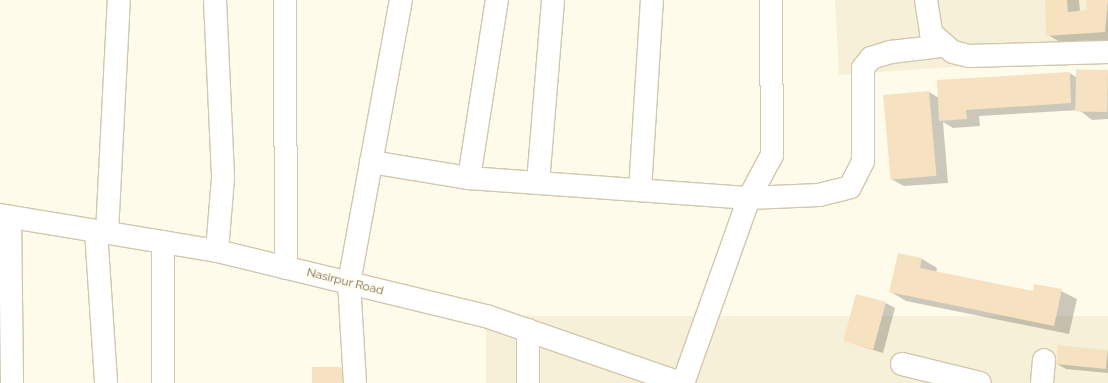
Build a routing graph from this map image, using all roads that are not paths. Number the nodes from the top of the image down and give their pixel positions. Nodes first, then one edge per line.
1 (119, 0) edge
2 (215, 0) edge
3 (285, 0) edge
4 (401, 0) edge
5 (497, 0) edge
6 (553, 0) edge
7 (652, 0) edge
8 (771, 0) edge
9 (926, 0) edge
10 (941, 46) junction
11 (1108, 52) edge
12 (371, 162) junction
13 (469, 178) junction
14 (538, 183) junction
15 (640, 190) junction
16 (749, 198) junction
17 (5, 216) edge
18 (101, 232) junction
19 (163, 242) junction
20 (217, 251) junction
21 (286, 268) junction
22 (349, 283) junction
23 (528, 330) junction
24 (1044, 360) dead end
25 (902, 364) dead end
26 (658, 378) edge
27 (969, 382) edge
28 (12, 383) edge
29 (106, 383) edge
30 (163, 383) edge
31 (355, 383) edge
32 (528, 383) edge
33 (682, 383) edge
34 (1042, 383) edge

1 - 18 street
2 - 20 street
3 - 21 street
4 - 12 street
5 - 13 street
6 - 14 street
7 - 15 street
8 - 16 street
9 - 10 street
10 - 11 street
10 - 16 street
12 - 13 street
12 - 22 street
13 - 14 street
14 - 15 street
15 - 16 street
16 - 33 street
17 - 18 street, Nasirpur Road
17 - 28 street
18 - 19 street, Nasirpur Road
18 - 29 street
19 - 20 street, Nasirpur Road
19 - 30 street
20 - 21 street, Nasirpur Road
21 - 22 street, Nasirpur Road
22 - 23 street, Nasirpur Road
22 - 31 street
23 - 26 street, Nasirpur Road
23 - 32 street
24 - 34 street
25 - 27 street
26 - 33 street, Nasirpur Road

